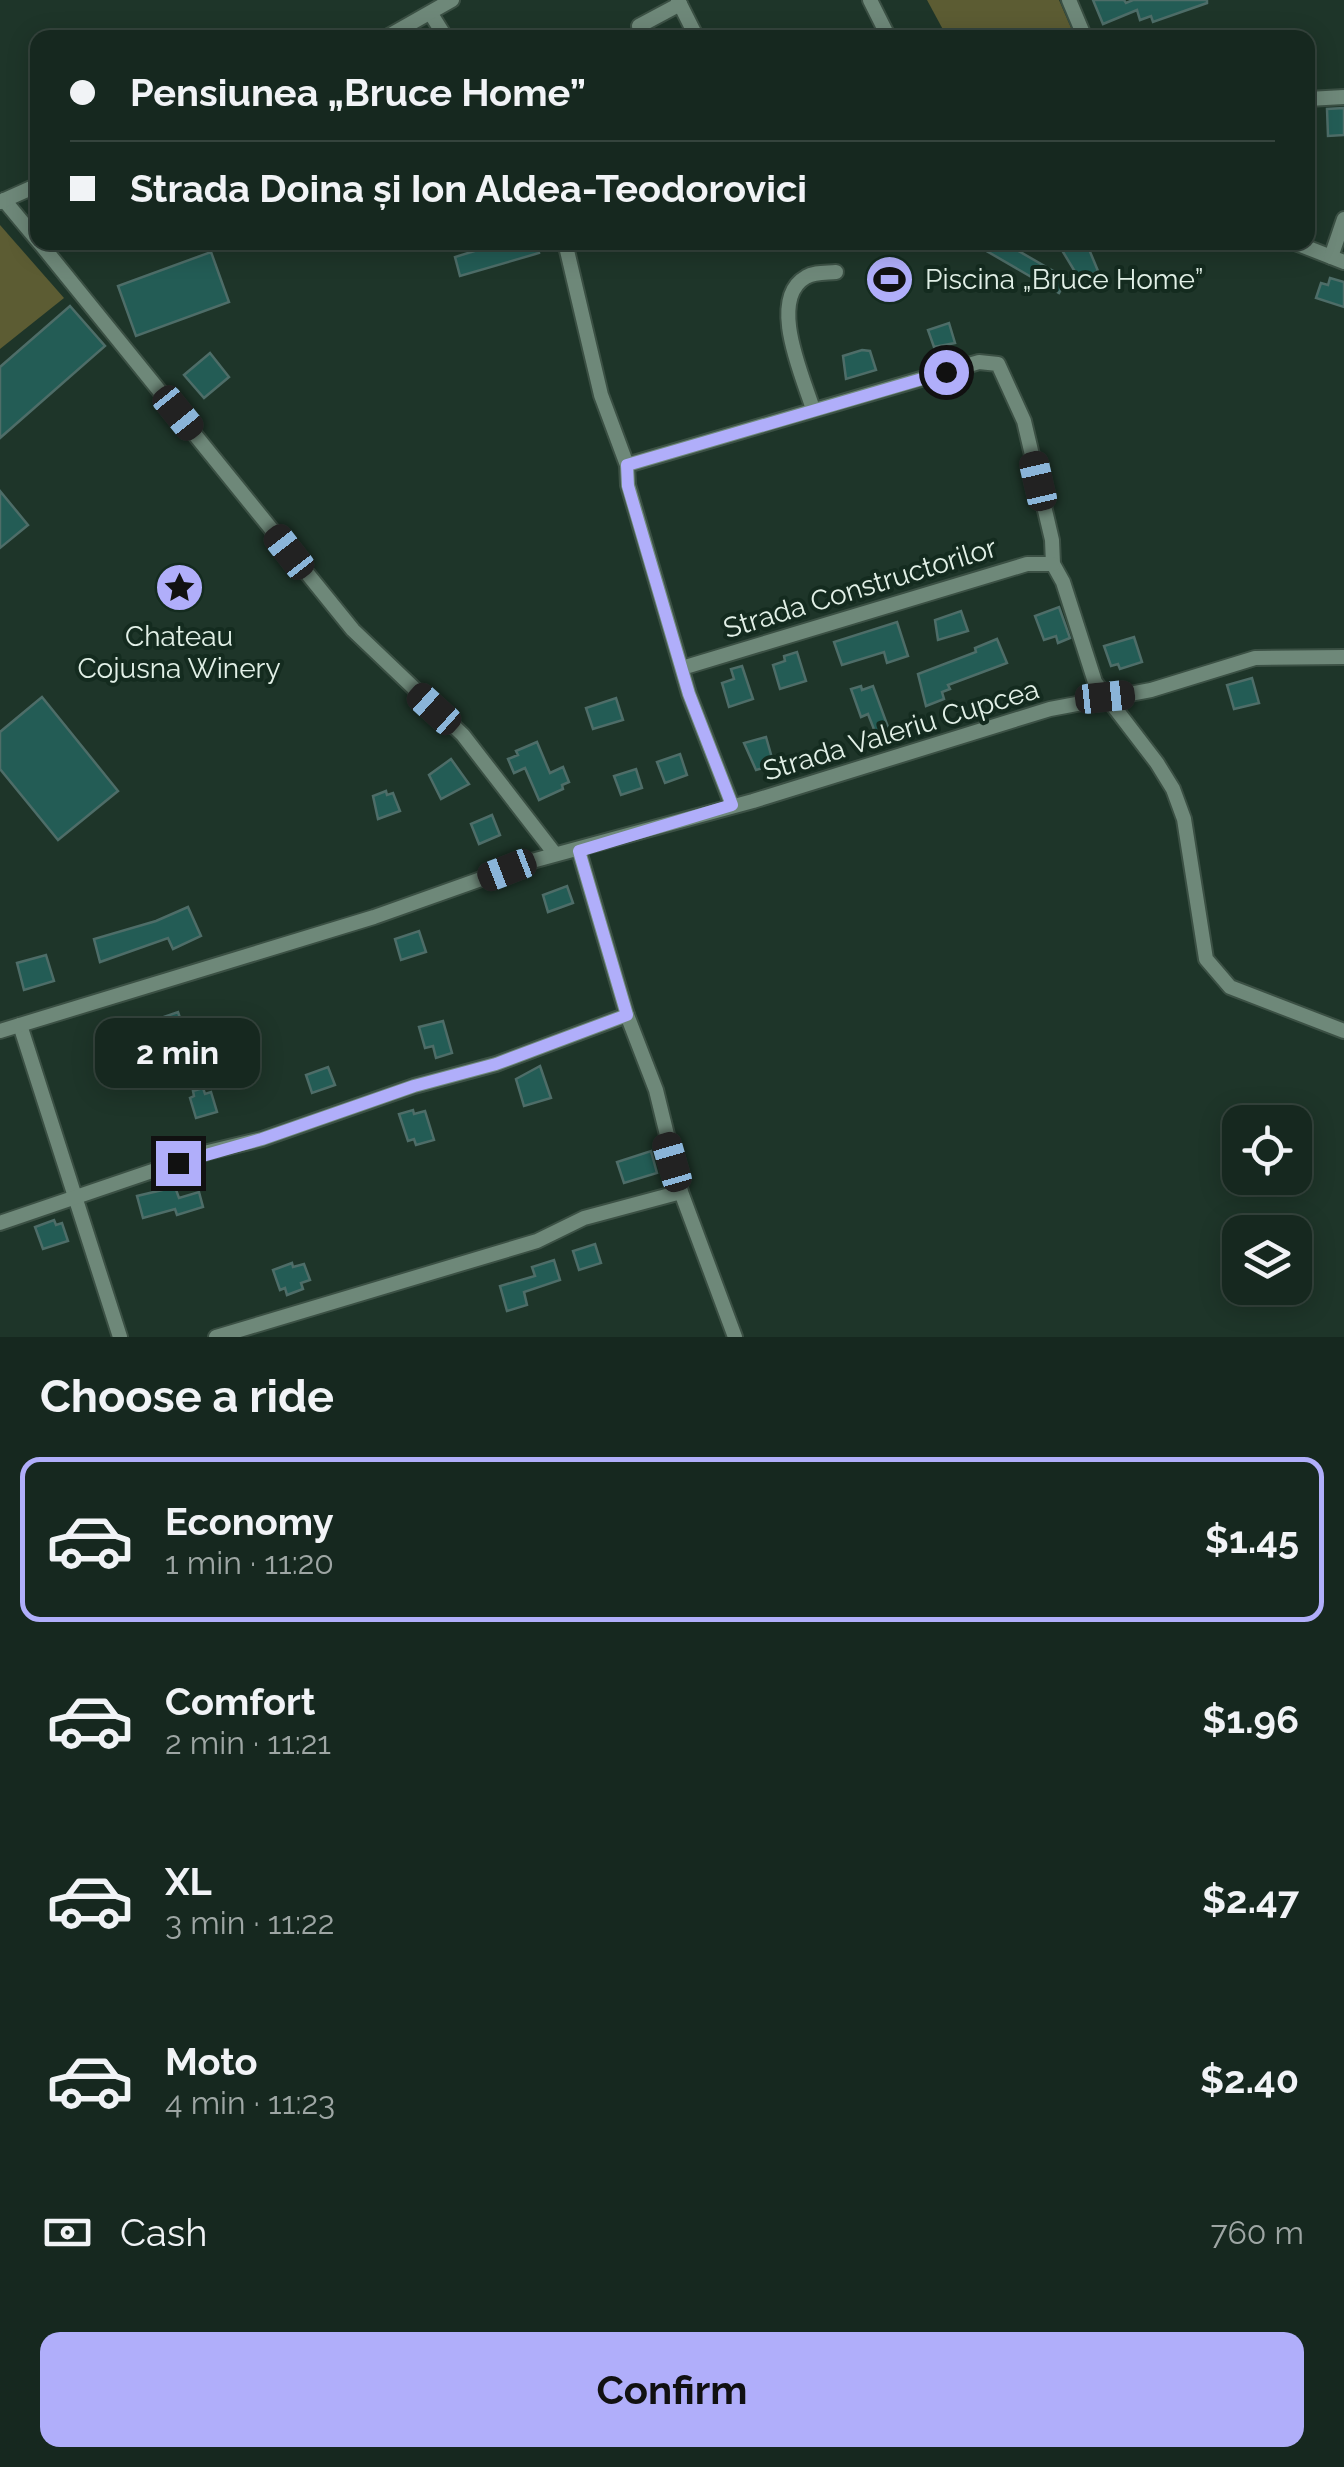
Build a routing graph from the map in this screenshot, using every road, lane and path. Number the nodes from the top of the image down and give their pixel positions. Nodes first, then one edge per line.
1 (452, 0) edge
2 (870, 0) edge
3 (1069, 0) edge
4 (679, 2) edge
5 (431, 14) junction
6 (639, 26) dead end
7 (400, 30) edge
8 (441, 30) edge
9 (693, 30) edge
10 (885, 30) edge
11 (1082, 30) edge
12 (1344, 97) edge
13 (1315, 99) edge
14 (30, 189) edge
15 (2, 201) edge
16 (1344, 219) edge
17 (30, 233) edge
18 (44, 250) edge
19 (567, 250) edge
20 (1313, 250) edge
21 (1338, 260) edge
22 (836, 272) dead end
23 (813, 410) junction
24 (627, 465) junction
25 (1052, 564) junction
26 (1344, 657) edge
27 (682, 668) junction
28 (1105, 697) junction
29 (732, 805) junction
30 (579, 851) junction
31 (555, 854) junction
32 (627, 1015) junction
33 (20, 1024) junction
34 (1344, 1031) edge
35 (0, 1032) edge
36 (680, 1192) junction
37 (74, 1198) junction
38 (0, 1223) edge
39 (120, 1337) edge
40 (216, 1337) edge
41 (734, 1337) edge

1 - 5 street
2 - 10 street
3 - 11 street
4 - 6 street
4 - 9 street
5 - 7 street
5 - 8 street
12 - 13 street
14 - 15 street
15 - 17 street
16 - 21 street
18 - 31 street
19 - 24 street
20 - 21 street
22 - 23 street
23 - 24 street
23 - 25 street
24 - 27 street
25 - 27 street, Strada Constructorilor
25 - 28 street
26 - 28 street, Strada Valeriu Cupcea
27 - 29 street
28 - 29 street, Strada Valeriu Cupcea
28 - 34 street
29 - 30 street, Strada Valeriu Cupcea
30 - 31 street, Strada Valeriu Cupcea
30 - 32 street
31 - 33 street, Strada Valeriu Cupcea
32 - 36 street
32 - 37 street
33 - 35 street, Strada Valeriu Cupcea
33 - 37 street
36 - 40 street
36 - 41 street
37 - 38 street
37 - 39 street

